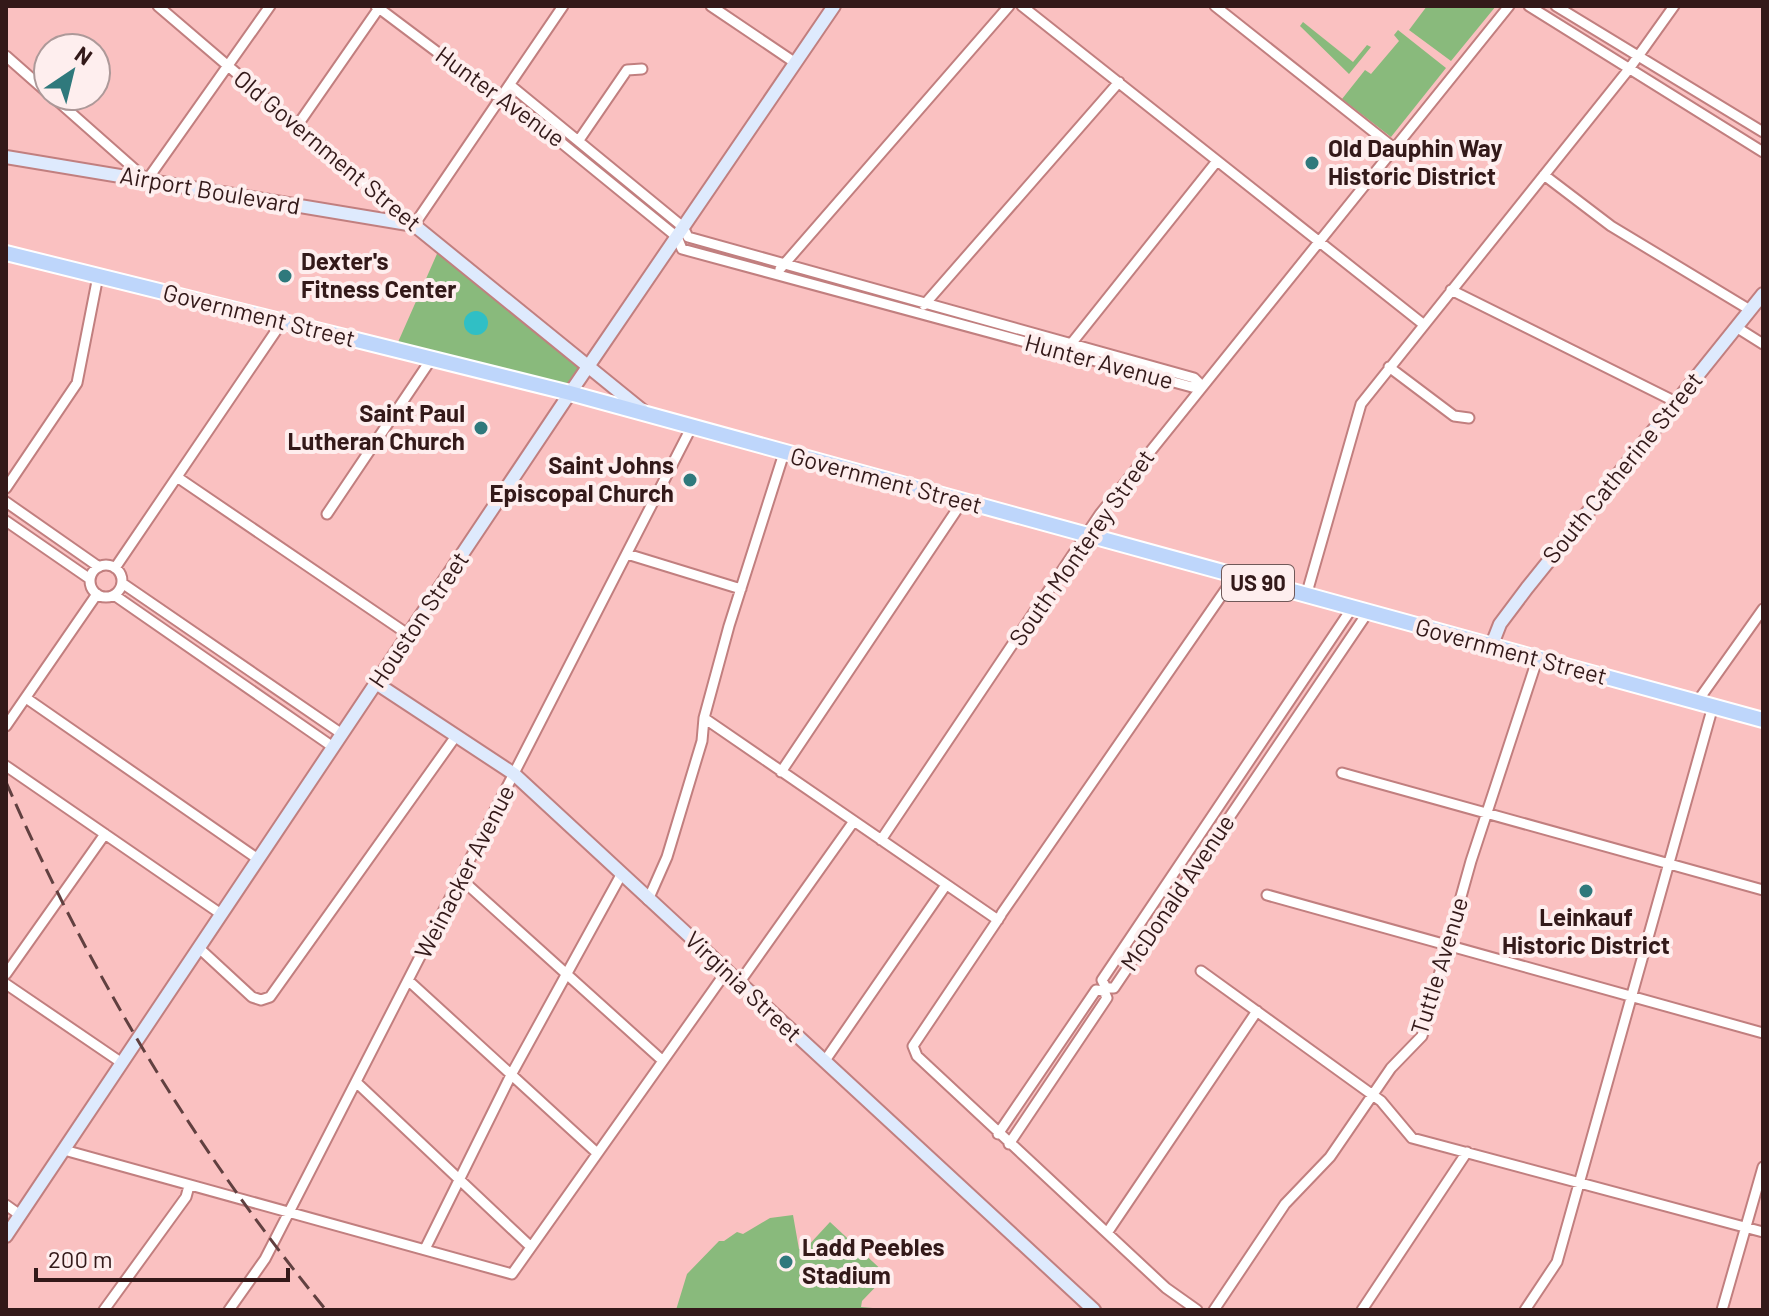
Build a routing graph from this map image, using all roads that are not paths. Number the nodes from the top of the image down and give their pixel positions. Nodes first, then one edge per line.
1 (158, 6) edge
2 (270, 6) edge
3 (563, 6) edge
4 (711, 6) edge
5 (834, 6) edge
6 (1009, 6) edge
7 (1022, 6) edge
8 (1215, 6) edge
9 (1509, 6) edge
10 (1529, 6) edge
11 (1556, 6) edge
12 (1674, 6) edge
13 (377, 7) edge
14 (6, 56) edge
15 (1639, 56) junction
16 (794, 62) junction
17 (227, 66) junction
18 (642, 69) dead end
19 (1629, 69) junction
20 (32, 78) edge
21 (1119, 82) junction
22 (510, 85) junction
23 (501, 97) junction
24 (70, 112) edge
25 (297, 126) junction
26 (1763, 132) edge
27 (579, 140) junction
28 (1394, 148) junction
29 (1763, 152) edge
30 (6, 157) edge
31 (1217, 161) junction
32 (1544, 175) junction
33 (147, 180) junction
34 (414, 225) junction
35 (680, 232) junction
36 (1319, 241) junction
37 (6, 253) edge
38 (782, 265) junction
39 (777, 275) junction
40 (98, 276) junction
41 (1451, 290) junction
42 (1763, 294) edge
43 (922, 309) junction
44 (1750, 310) junction
45 (282, 322) junction
46 (1423, 324) junction
47 (1736, 327) junction
48 (1069, 343) junction
49 (1763, 344) edge
50 (1065, 354) junction
51 (432, 358) junction
52 (588, 367) junction
53 (1389, 367) junction
54 (1200, 385) junction
55 (570, 393) junction
56 (1676, 402) junction
57 (646, 414) junction
58 (1469, 418) dead end
59 (691, 428) junction
60 (784, 453) junction
61 (177, 477) junction
62 (6, 488) edge
63 (6, 502) edge
64 (962, 502) junction
65 (327, 514) dead end
66 (6, 521) edge
67 (1087, 536) junction
68 (627, 554) junction
69 (99, 567) junction
70 (115, 568) junction
71 (1235, 576) junction
72 (90, 579) junction
73 (122, 583) junction
74 (741, 589) junction
75 (97, 594) junction
76 (114, 595) junction
77 (1306, 596) junction
78 (1352, 608) junction
79 (1763, 609) edge
80 (1368, 612) junction
81 (409, 635) junction
82 (1491, 647) junction
83 (220, 650) junction
84 (1537, 660) junction
85 (211, 663) junction
86 (376, 683) junction
87 (26, 698) junction
88 (1697, 702) junction
89 (1713, 706) junction
90 (704, 718) junction
91 (1763, 720) edge
92 (6, 726) edge
93 (342, 734) junction
94 (456, 736) junction
95 (333, 747) junction
96 (6, 766) edge
97 (781, 772) junction
98 (1342, 773) dead end
99 (514, 774) junction
100 (1486, 814) junction
101 (854, 821) junction
102 (105, 834) junction
103 (881, 840) junction
104 (258, 859) junction
105 (1668, 864) junction
106 (621, 875) junction
107 (460, 878) junction
108 (946, 885) junction
109 (1763, 890) edge
110 (1267, 895) dead end
111 (648, 900) junction
112 (221, 914) junction
113 (1000, 916) junction
114 (1447, 945) junction
115 (199, 948) junction
116 (1201, 971) dead end
117 (566, 972) junction
118 (726, 972) junction
119 (6, 974) edge
120 (410, 982) junction
121 (739, 983) junction
122 (6, 984) edge
123 (1631, 996) junction
124 (1257, 1011) junction
125 (1763, 1033) edge
126 (663, 1061) junction
127 (824, 1062) junction
128 (122, 1063) junction
129 (511, 1075) junction
130 (356, 1082) junction
131 (1372, 1095) junction
132 (998, 1134) junction
133 (1009, 1144) junction
134 (64, 1150) junction
135 (1467, 1152) junction
136 (597, 1153) junction
137 (1763, 1167) edge
138 (460, 1178) junction
139 (1579, 1183) junction
140 (189, 1186) junction
141 (6, 1205) edge
142 (289, 1213) junction
143 (20, 1215) junction
144 (1746, 1228) junction
145 (1763, 1232) edge
146 (1107, 1233) junction
147 (6, 1236) edge
148 (531, 1247) junction
149 (425, 1249) junction
150 (104, 1310) edge
151 (229, 1310) edge
152 (1094, 1310) edge
153 (1197, 1310) edge
154 (1214, 1310) edge
155 (1362, 1310) edge
156 (1525, 1310) edge
157 (1722, 1310) edge

1 - 17 street, Old Government Street
2 - 17 street
3 - 22 street
4 - 16 street
5 - 16 street, Houston Street
6 - 38 street
7 - 21 street
8 - 28 street
9 - 28 street, South Monterey Street
10 - 19 street
11 - 15 street
12 - 15 street
13 - 23 street, Hunter Avenue
13 - 25 street
14 - 20 street
15 - 19 street
15 - 26 street
16 - 35 street, Houston Street
17 - 25 street, Old Government Street
17 - 33 street
18 - 27 street
19 - 29 street
19 - 32 street
21 - 31 street
21 - 43 street
22 - 23 street
22 - 27 street, Hunter Avenue
23 - 34 street
23 - 35 street, Hunter Avenue
24 - 33 street
25 - 34 street, Old Government Street
27 - 35 street, Hunter Avenue
28 - 36 street, South Monterey Street
30 - 33 street, Airport Boulevard
31 - 36 street
31 - 48 street
32 - 41 street
32 - 44 street
33 - 34 street, Airport Boulevard
34 - 52 street, Old Government Street
35 - 38 street, Hunter Avenue
35 - 39 street, Hunter Avenue
35 - 52 street, Houston Street
36 - 46 street
36 - 54 street, South Monterey Street
37 - 40 main road, Government Street / US 90
38 - 39 street
38 - 43 street, Hunter Avenue
39 - 43 street, Hunter Avenue
40 - 45 main road, Government Street / US 90
40 - 62 street
41 - 46 street
41 - 56 street
42 - 44 street, South Catherine Street
43 - 48 street, Hunter Avenue
43 - 50 street, Hunter Avenue
44 - 47 street, South Catherine Street
45 - 51 main road, Government Street / US 90
45 - 61 street
46 - 53 street
47 - 49 street
47 - 56 street, South Catherine Street
48 - 50 street
48 - 54 street, Hunter Avenue
50 - 54 street, Hunter Avenue
51 - 55 main road, Government Street / US 90
51 - 65 street
52 - 55 street, Houston Street
52 - 57 street, Old Government Street
53 - 58 street
53 - 77 street
54 - 67 street, South Monterey Street
55 - 57 main road, Government Street / US 90
55 - 81 street, Houston Street
56 - 82 street, South Catherine Street
57 - 59 main road, Government Street / US 90
59 - 60 main road, Government Street / US 90
59 - 68 street, Weinacker Avenue
60 - 64 main road, Government Street / US 90
60 - 74 street
61 - 70 street
61 - 81 street
63 - 69 street
64 - 67 main road, Government Street / US 90
64 - 97 street
66 - 72 street
67 - 71 main road, Government Street / US 90
67 - 103 street, South Monterey Street
68 - 74 street
68 - 99 street, Weinacker Avenue
69 - 70 street
69 - 72 street
70 - 73 street
71 - 77 main road, Government Street / US 90
71 - 113 street
72 - 75 street
73 - 76 street
73 - 83 street
74 - 90 street
75 - 76 street
75 - 87 street
76 - 85 street
77 - 78 main road, Government Street / US 90
78 - 80 main road, Government Street / US 90
78 - 80 street, McDonald Avenue
79 - 88 street
80 - 82 main road, Government Street / US 90
81 - 86 street, Houston Street
82 - 84 main road, Government Street / US 90
83 - 85 street
83 - 93 street
84 - 88 main road, Government Street / US 90
84 - 100 street, Tuttle Avenue
85 - 95 street
86 - 93 street, Houston Street
86 - 94 street, Virginia Street
87 - 92 street
87 - 104 street
88 - 89 main road, Government Street / US 90
89 - 91 main road, Government Street / US 90
89 - 105 street
90 - 97 street
90 - 111 street
93 - 95 street, Houston Street
94 - 99 street, Virginia Street
94 - 115 street
95 - 104 street, Houston Street
96 - 102 street
97 - 101 street
98 - 100 street
99 - 106 street, Virginia Street
99 - 107 street, Weinacker Avenue
100 - 105 street
100 - 114 street, Tuttle Avenue
101 - 103 street
101 - 121 street
102 - 112 street
102 - 119 street
103 - 108 street
104 - 112 street, Houston Street
105 - 109 street
105 - 123 street
106 - 111 street, Virginia Street
106 - 117 street
107 - 117 street
107 - 120 street, Weinacker Avenue
108 - 113 street
108 - 127 street
110 - 114 street
111 - 118 street, Virginia Street
112 - 115 street, Houston Street
113 - 132 street
114 - 123 street
114 - 131 street, Tuttle Avenue
115 - 128 street, Houston Street
116 - 124 street
117 - 126 street
117 - 129 street
118 - 121 street, Virginia Street
118 - 126 street
120 - 129 street
120 - 130 street, Weinacker Avenue
121 - 127 street, Virginia Street
122 - 128 street
123 - 125 street
123 - 139 street
124 - 131 street
124 - 146 street
126 - 136 street
127 - 152 street, Virginia Street
128 - 134 street, Houston Street
129 - 136 street
129 - 138 street
130 - 138 street
130 - 142 street, Weinacker Avenue
131 - 135 street
131 - 154 street, Tuttle Avenue
132 - 133 street
132 - 133 street, McDonald Avenue
133 - 146 street
134 - 140 street
134 - 143 street, Houston Street
135 - 139 street
135 - 155 street
136 - 148 street
137 - 144 street
138 - 148 street
138 - 149 street
139 - 144 street
139 - 156 street
140 - 142 street
140 - 150 street
141 - 143 street
142 - 149 street
142 - 151 street, Weinacker Avenue
143 - 147 street, Houston Street
144 - 145 street
144 - 157 street
146 - 153 street
148 - 149 street

